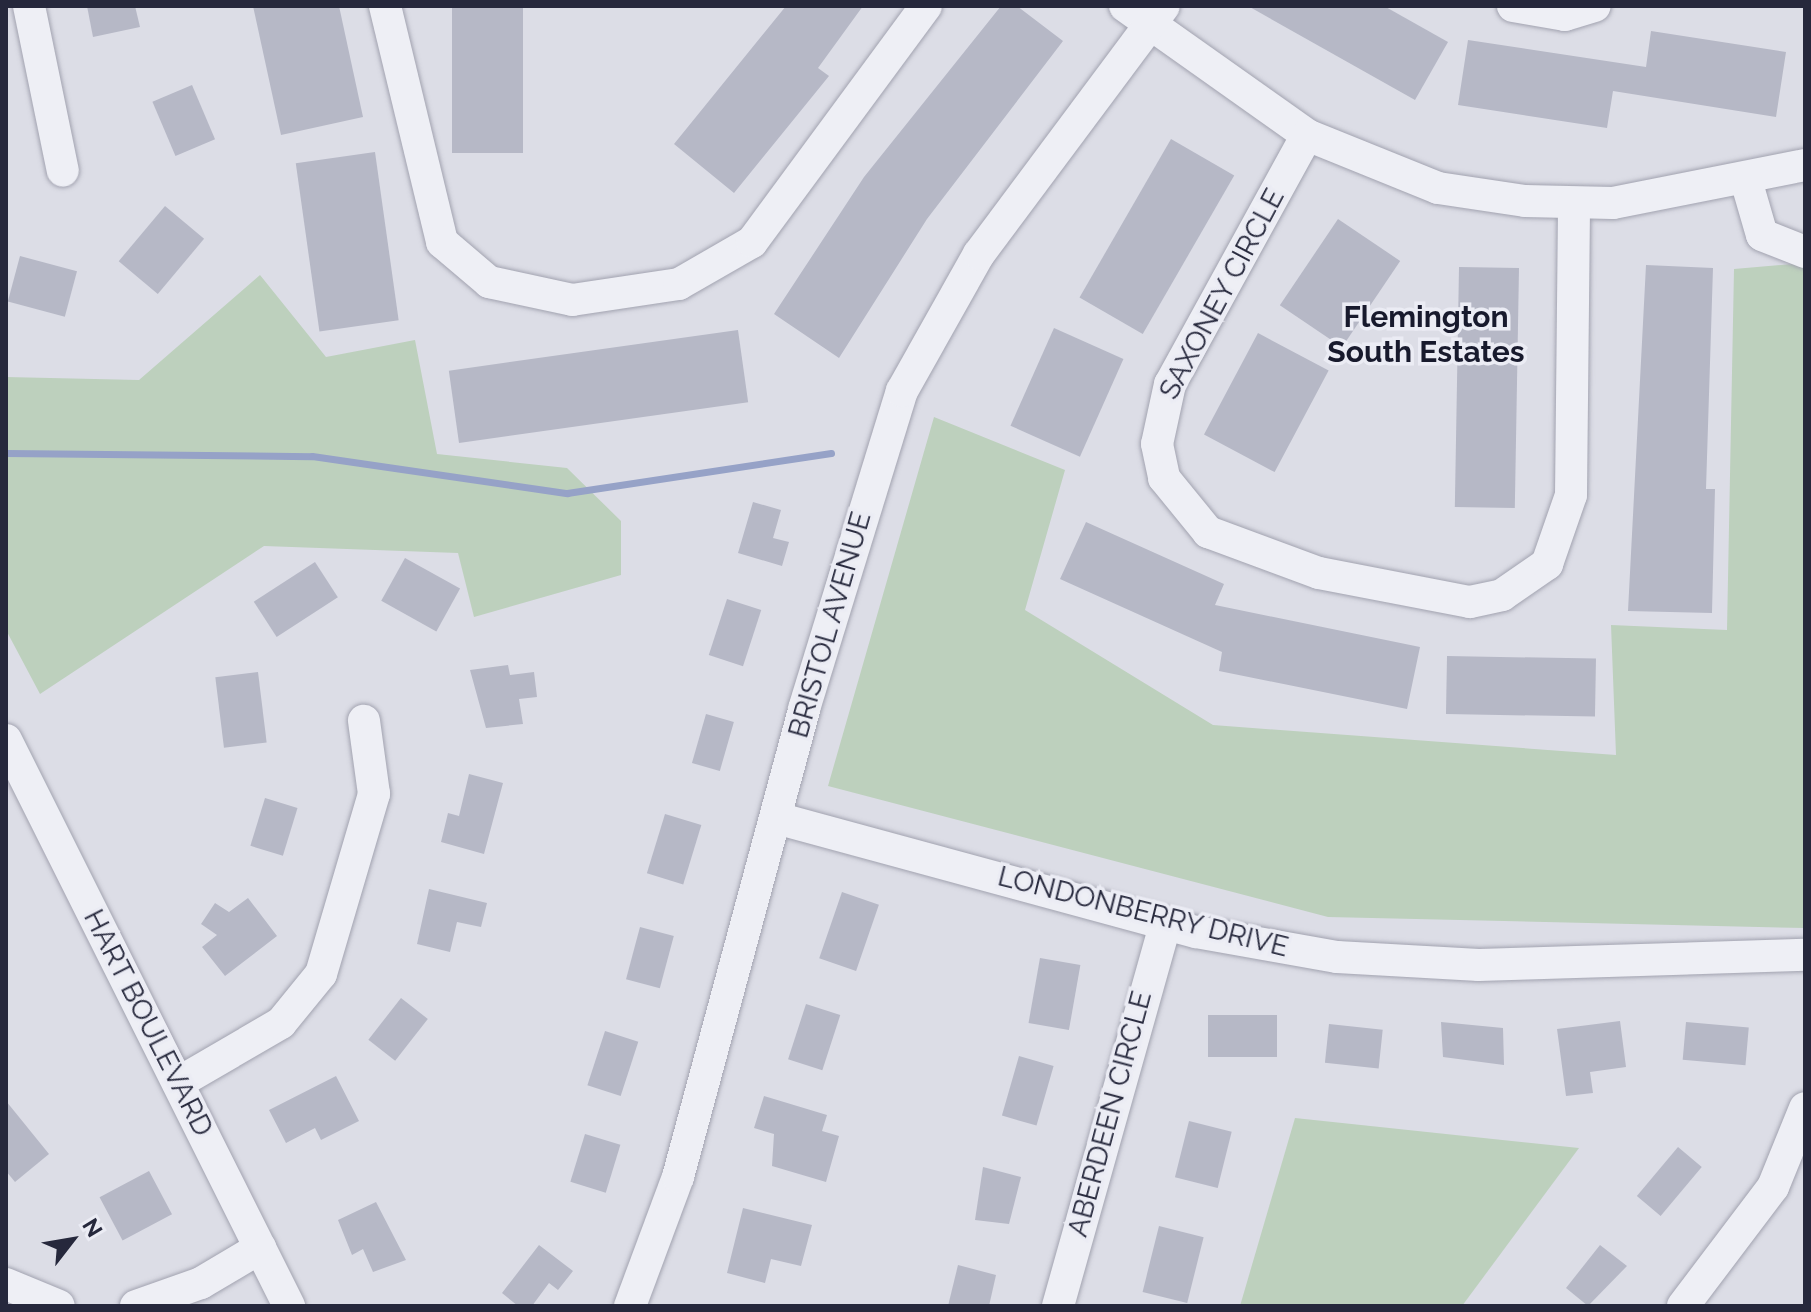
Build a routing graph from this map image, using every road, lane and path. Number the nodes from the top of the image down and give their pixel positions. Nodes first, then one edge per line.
1 (29, 6) edge
2 (385, 6) edge
3 (926, 6) edge
4 (1513, 6) edge
5 (1595, 6) edge
6 (1146, 12) edge
7 (1307, 135) junction
8 (1805, 165) edge
9 (63, 171) dead end
10 (1746, 180) junction
11 (1574, 204) junction
12 (1805, 252) edge
13 (364, 721) dead end
14 (6, 740) edge
15 (776, 818) junction
16 (1166, 923) junction
17 (1805, 955) edge
18 (178, 1083) junction
19 (1805, 1108) edge
20 (260, 1248) junction
21 (6, 1284) edge
22 (59, 1306) edge
23 (136, 1306) edge
24 (289, 1306) edge
25 (630, 1306) edge
26 (1058, 1306) edge
27 (1683, 1306) edge

1 - 9 street
2 - 3 street
4 - 5 street
6 - 7 street
6 - 15 street, BRISTOL AVENUE
7 - 11 street
7 - 11 street, SAXONEY CIRCLE
8 - 10 street
10 - 11 street
10 - 12 street
13 - 18 street
14 - 18 street, HART BOULEVARD
15 - 16 street, LONDONBERRY DRIVE
15 - 25 street, BRISTOL AVENUE
16 - 17 street, LONDONBERRY DRIVE
16 - 26 street, ABERDEEN CIRCLE
18 - 20 street, HART BOULEVARD
19 - 27 street
20 - 23 street
20 - 24 street, HART BOULEVARD
21 - 22 street

